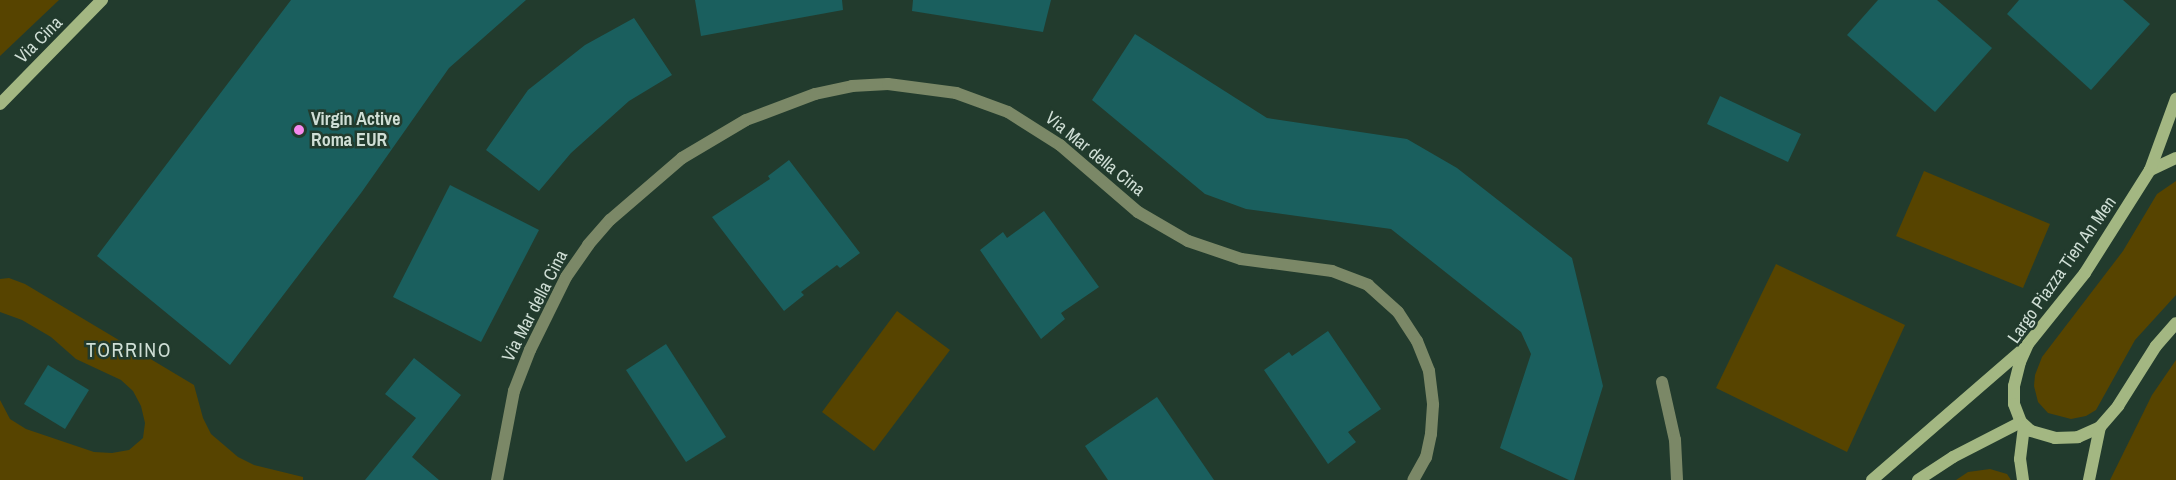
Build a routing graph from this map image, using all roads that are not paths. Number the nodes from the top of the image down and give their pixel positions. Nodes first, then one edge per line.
1 (102, 0) edge
2 (2176, 99) edge
3 (0, 104) edge
4 (2176, 158) edge
5 (2150, 170) junction
6 (2176, 323) edge
7 (2028, 344) junction
8 (1662, 382) dead end
9 (2023, 424) junction
10 (2100, 427) junction
11 (497, 480) edge
12 (1413, 480) edge
13 (1677, 480) edge
14 (1872, 480) edge
15 (1918, 480) edge
16 (2023, 480) edge
17 (2089, 480) edge

1 - 3 street, Via Cina
2 - 5 street, Largo Piazza Tien An Men
4 - 5 street
5 - 7 street, Largo Piazza Tien An Men
6 - 10 street
7 - 9 street, Largo Piazza Tien An Men
7 - 14 street
8 - 13 street
9 - 10 street
9 - 15 street
9 - 16 street
10 - 17 street
11 - 12 street, Via Mar della Cina

